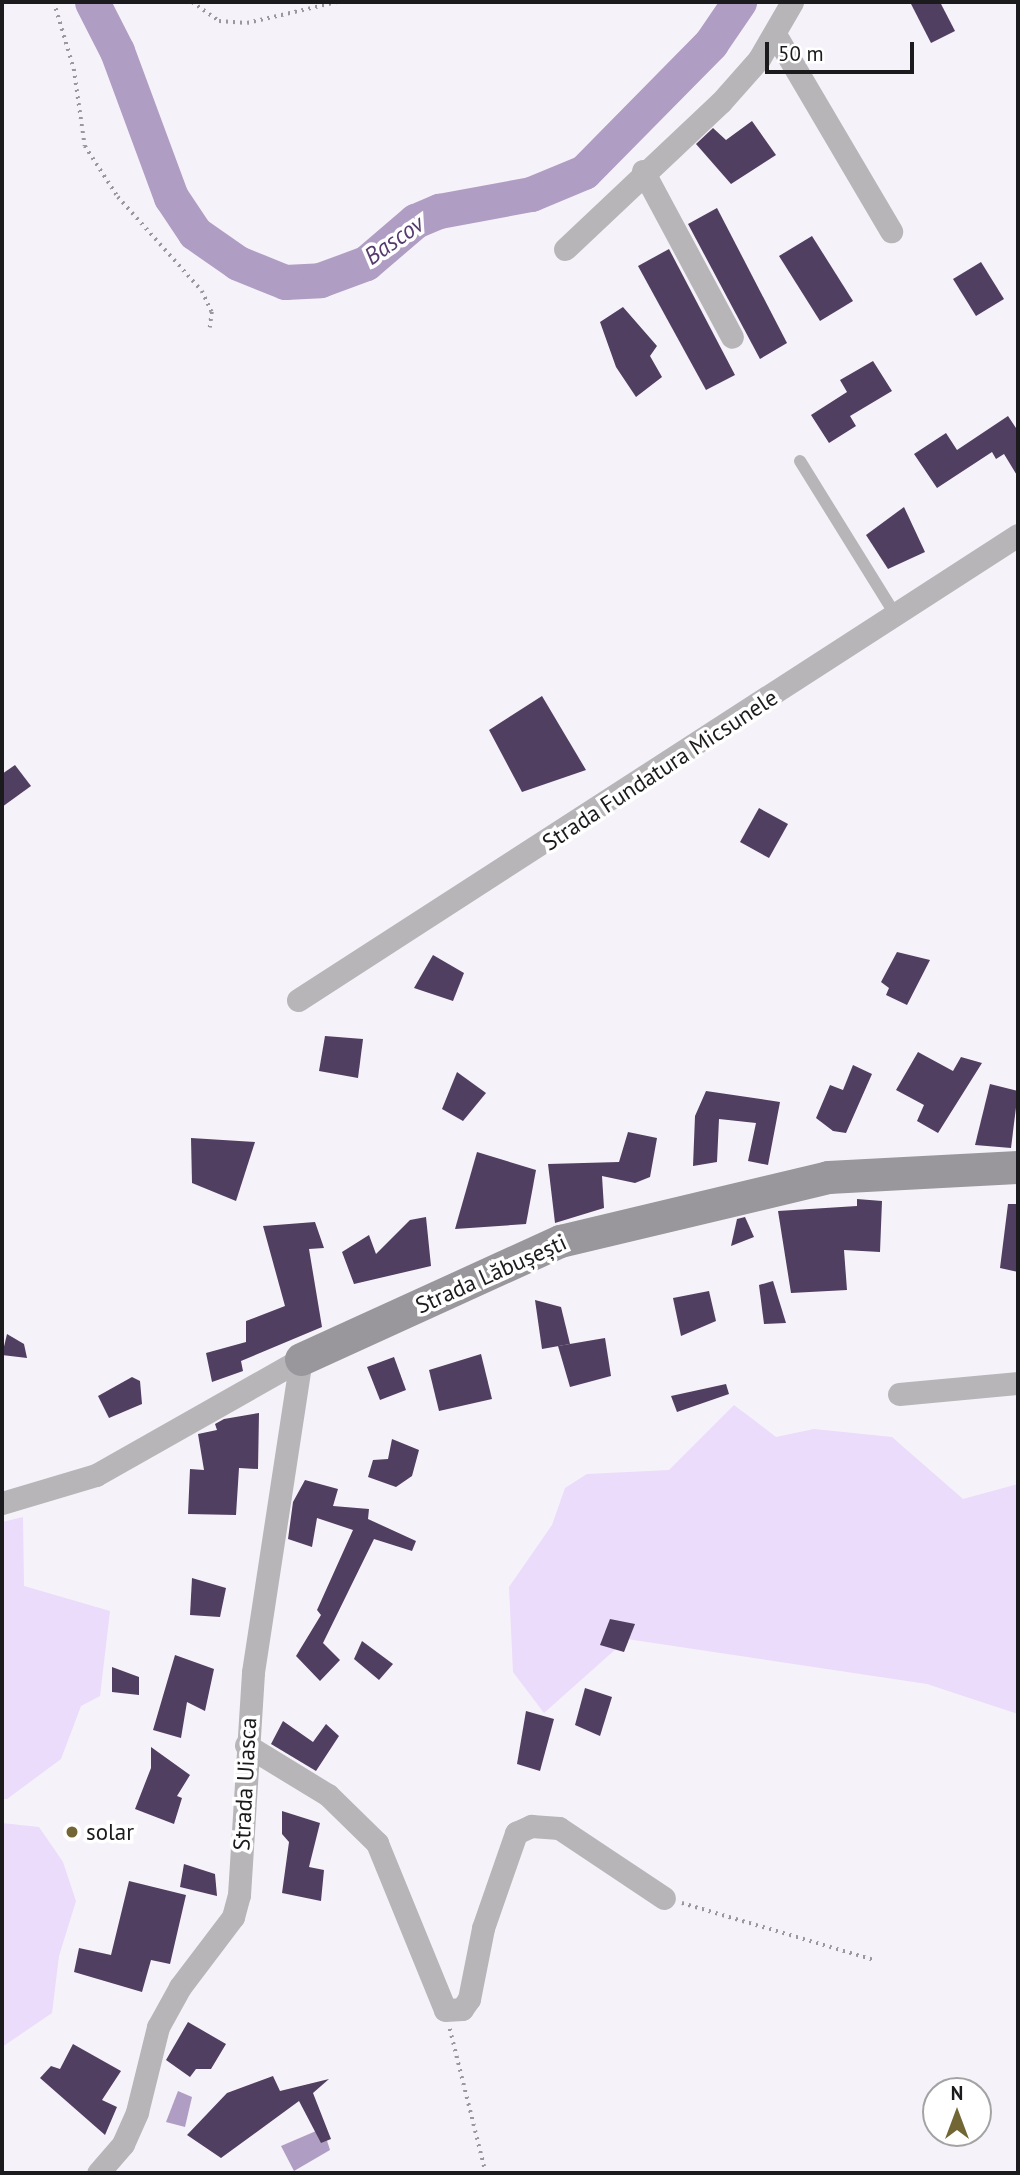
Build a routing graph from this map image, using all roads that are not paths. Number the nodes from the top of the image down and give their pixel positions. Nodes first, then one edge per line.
1 (792, 2) edge
2 (775, 34) junction
3 (643, 171) junction
4 (891, 231) dead end
5 (565, 249) dead end
6 (733, 337) dead end
7 (800, 461) dead end
8 (1018, 535) edge
9 (896, 615) junction
10 (298, 1000) dead end
11 (1018, 1167) edge
12 (301, 1359) junction
13 (1018, 1383) edge
14 (899, 1394) dead end
15 (2, 1503) edge
16 (246, 1745) junction
17 (664, 1898) road end
18 (98, 2173) edge

1 - 2 street
2 - 3 street
2 - 4 street
3 - 5 street
3 - 6 street
7 - 9 lane
8 - 9 street, Strada Fundatura Micsunele
9 - 10 street, Strada Fundatura Micsunele
11 - 12 street, Strada Lăbușești
12 - 15 street, Strada Lăbușești
12 - 16 street, Strada Uiasca
13 - 14 street
16 - 17 street
16 - 18 street, Strada Uiasca

